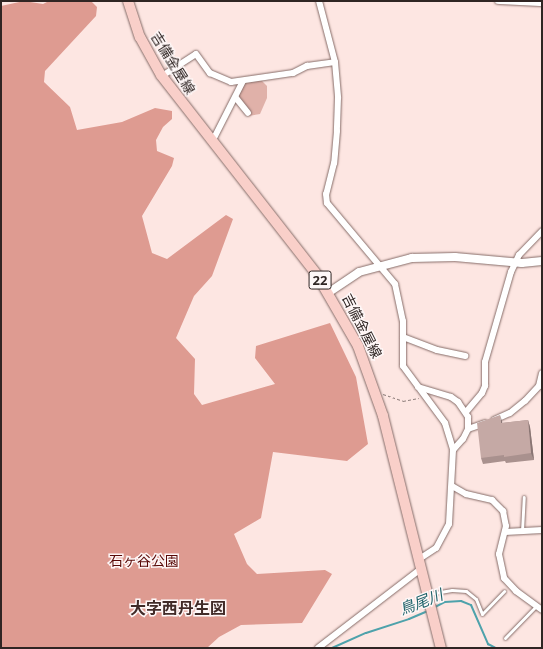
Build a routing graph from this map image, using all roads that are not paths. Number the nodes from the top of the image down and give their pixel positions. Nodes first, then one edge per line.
1 (128, 1) edge
2 (320, 1) edge
3 (498, 1) edge
4 (542, 2) edge
5 (334, 62) junction
6 (162, 76) junction
7 (243, 81) junction
8 (236, 98) junction
9 (248, 113) dead end
10 (212, 142) junction
11 (542, 231) edge
12 (542, 260) edge
13 (515, 263) junction
14 (380, 265) junction
15 (328, 293) junction
16 (403, 337) junction
17 (465, 356) dead end
18 (542, 373) edge
19 (541, 386) edge
20 (418, 387) junction
21 (466, 412) junction
22 (468, 429) junction
23 (453, 450) junction
24 (452, 486) junction
25 (524, 497) dead end
26 (542, 530) edge
27 (522, 531) junction
28 (506, 532) junction
29 (421, 563) junction
30 (504, 591) dead end
31 (430, 598) junction
32 (537, 605) junction
33 (542, 610) edge
34 (505, 638) dead end
35 (318, 648) edge
36 (441, 648) edge

1 - 6 main road, 吉備金屋線 / 22
2 - 5 street
3 - 4 street
5 - 7 street
5 - 14 street
6 - 7 street
6 - 10 main road, 吉備金屋線 / 22
7 - 8 street
8 - 9 street
8 - 10 street
10 - 15 main road, 吉備金屋線 / 22
11 - 13 street
12 - 13 street
13 - 14 street
13 - 21 street
14 - 15 street
14 - 16 street
15 - 29 main road, 吉備金屋線 / 22
16 - 17 street
16 - 20 street
18 - 19 street
19 - 22 street
20 - 21 street
20 - 23 street
21 - 22 street
22 - 23 street
23 - 24 street
24 - 28 street
24 - 29 street
25 - 27 lane
26 - 27 street
27 - 28 street
28 - 32 street
29 - 31 main road, 吉備金屋線 / 22
29 - 35 street
30 - 31 lane
31 - 36 main road, 吉備金屋線 / 22
32 - 33 street
32 - 34 lane

